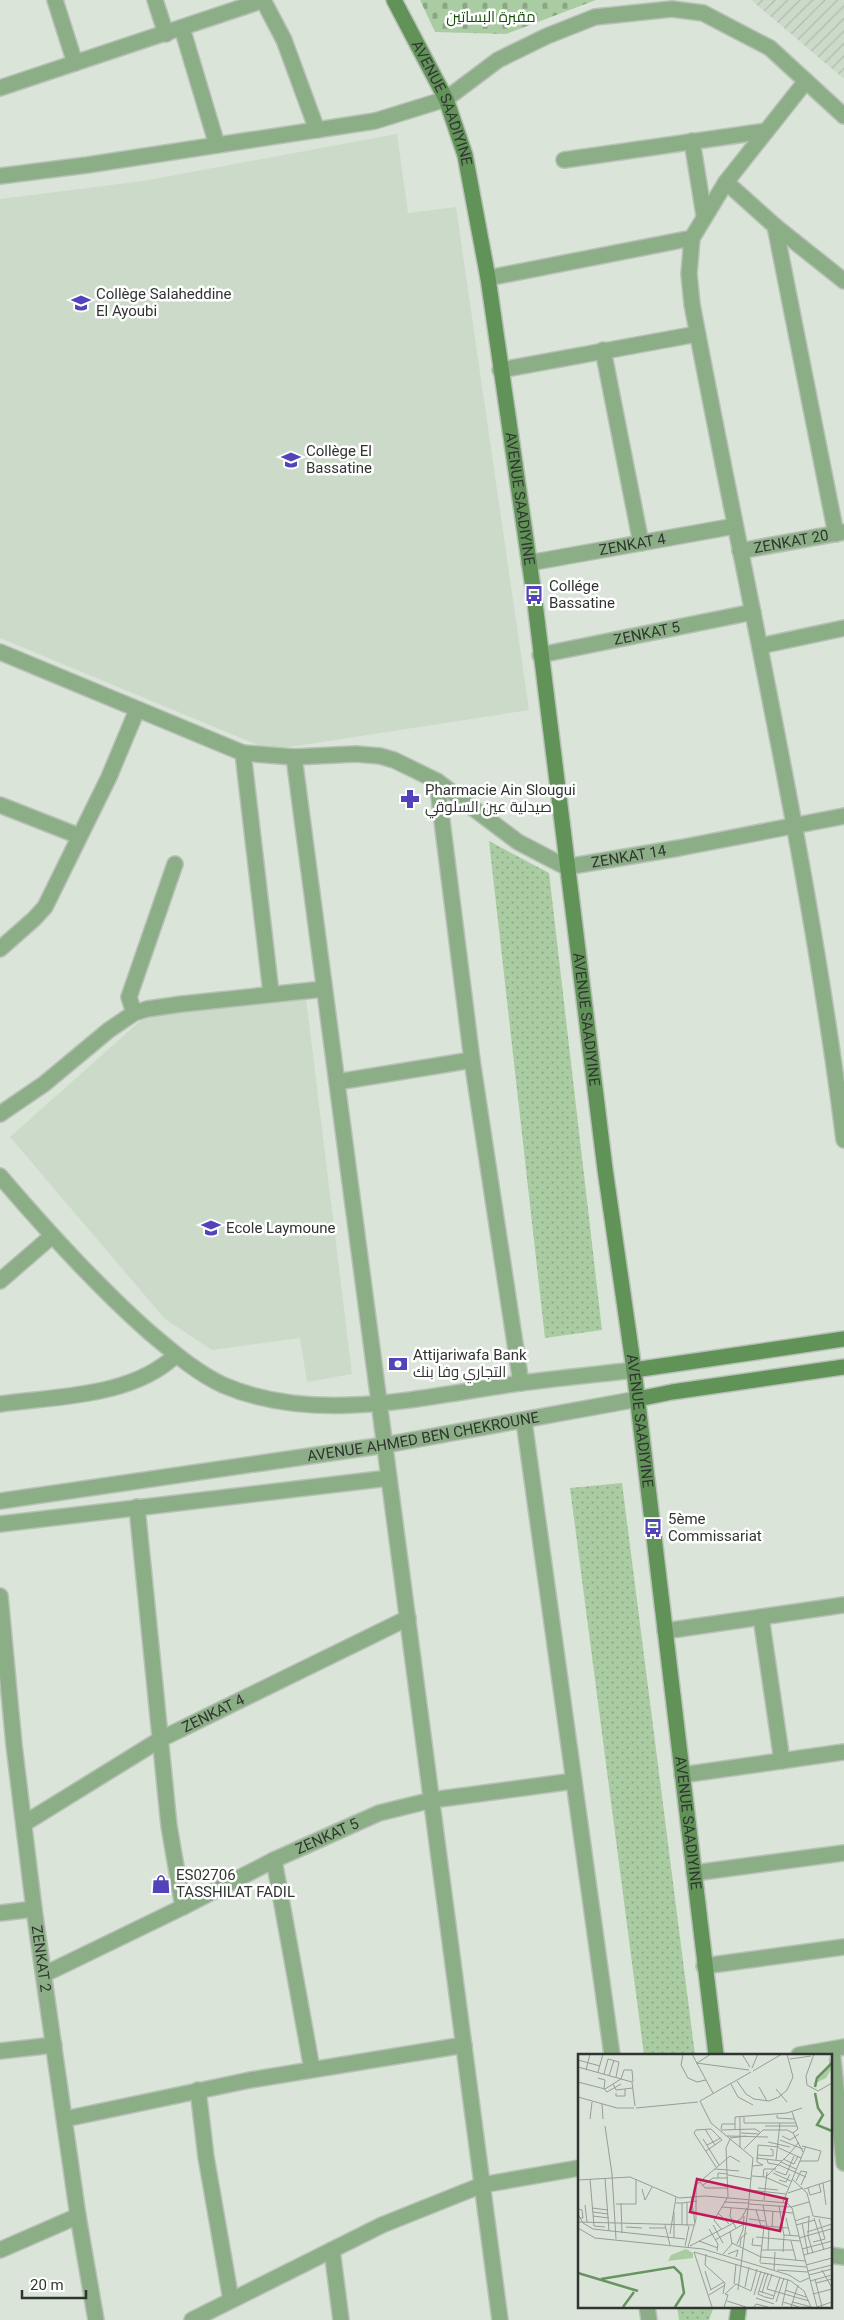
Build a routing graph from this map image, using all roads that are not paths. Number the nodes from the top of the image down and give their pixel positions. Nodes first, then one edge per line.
1 (55, 0) edge
2 (155, 0) edge
3 (263, 0) edge
4 (394, 0) edge
5 (182, 28) junction
6 (166, 34) junction
7 (75, 63) junction
8 (806, 82) junction
9 (0, 88) edge
10 (446, 99) junction
11 (844, 116) edge
12 (317, 130) junction
13 (766, 131) junction
14 (692, 141) junction
15 (217, 145) junction
16 (564, 160) dead end
17 (0, 176) edge
18 (726, 182) junction
19 (704, 215) junction
20 (775, 226) junction
21 (692, 238) junction
22 (488, 278) junction
23 (844, 281) edge
24 (697, 334) junction
25 (603, 350) junction
26 (500, 370) junction
27 (735, 526) junction
28 (840, 533) edge
29 (641, 544) junction
30 (740, 551) junction
31 (528, 563) junction
32 (753, 612) junction
33 (844, 628) edge
34 (760, 646) junction
35 (0, 652) edge
36 (540, 655) junction
37 (137, 710) junction
38 (243, 754) junction
39 (294, 757) junction
40 (437, 781) junction
41 (0, 805) edge
42 (844, 816) edge
43 (793, 826) junction
44 (79, 836) junction
45 (175, 864) dead end
46 (566, 867) junction
47 (0, 949) edge
48 (324, 989) junction
49 (271, 994) junction
50 (134, 1013) junction
51 (838, 1037) edge
52 (472, 1060) junction
53 (337, 1082) junction
54 (0, 1114) edge
55 (844, 1140) edge
56 (0, 1176) edge
57 (52, 1236) junction
58 (0, 1281) edge
59 (844, 1339) edge
60 (176, 1355) junction
61 (844, 1367) edge
62 (634, 1370) junction
63 (520, 1383) junction
64 (638, 1399) junction
65 (379, 1403) junction
66 (0, 1404) edge
67 (524, 1421) junction
68 (385, 1445) junction
69 (389, 1478) junction
70 (0, 1501) edge
71 (137, 1507) junction
72 (0, 1524) edge
73 (0, 1596) edge
74 (844, 1605) edge
75 (761, 1617) junction
76 (408, 1618) junction
77 (665, 1630) junction
78 (3, 1643) edge
79 (161, 1739) junction
80 (844, 1752) edge
81 (782, 1761) junction
82 (682, 1775) junction
83 (574, 1781) junction
84 (432, 1800) junction
85 (25, 1823) junction
86 (844, 1853) edge
87 (274, 1860) junction
88 (694, 1873) junction
89 (183, 1907) junction
90 (34, 1909) junction
91 (0, 1913) edge
92 (844, 1947) edge
93 (704, 1966) junction
94 (45, 1974) junction
95 (54, 2045) junction
96 (464, 2045) junction
97 (838, 2049) edge
98 (0, 2051) edge
99 (612, 2054) edge
100 (716, 2054) edge
101 (806, 2054) edge
102 (312, 2069) junction
103 (198, 2090) junction
104 (840, 2093) edge
105 (65, 2119) junction
106 (844, 2163) edge
107 (578, 2168) edge
108 (482, 2185) junction
109 (78, 2216) junction
110 (0, 2250) edge
111 (332, 2250) junction
112 (231, 2300) junction
113 (96, 2320) edge
114 (192, 2320) edge
115 (341, 2320) edge
116 (500, 2320) edge

1 - 7 street
2 - 6 street
3 - 5 street
3 - 12 street
4 - 10 main road, AVENUE SAADIYINE
5 - 6 street
5 - 15 street
6 - 7 street
7 - 9 street
8 - 10 street
8 - 11 street
8 - 13 street
10 - 12 street
10 - 22 main road, AVENUE SAADIYINE
12 - 15 street
13 - 14 street
13 - 18 street
14 - 16 street
14 - 19 street
15 - 17 street
18 - 19 street
18 - 20 street
19 - 21 street
20 - 23 street
20 - 28 street
21 - 22 street
21 - 24 street
22 - 26 main road, AVENUE SAADIYINE
24 - 25 street
24 - 27 street
25 - 26 street
25 - 29 street
26 - 31 main road, AVENUE SAADIYINE
27 - 29 street, ZENKAT 4
27 - 30 street
28 - 30 street, ZENKAT 20
29 - 31 street, ZENKAT 4
30 - 32 street
31 - 36 main road, AVENUE SAADIYINE
32 - 34 street
32 - 36 street, ZENKAT 5
33 - 34 street
34 - 43 street
35 - 37 street
36 - 46 main road, AVENUE SAADIYINE
37 - 38 street
37 - 44 street
38 - 39 street
38 - 49 street
39 - 40 street
39 - 48 street
40 - 46 street
40 - 52 street
41 - 44 street
42 - 43 street, ZENKAT 14
43 - 46 street, ZENKAT 14
43 - 51 street
44 - 47 street
45 - 50 street
46 - 62 main road, AVENUE SAADIYINE
48 - 49 street
48 - 53 street
49 - 50 street
50 - 54 street
51 - 55 street
52 - 53 street
52 - 63 street
53 - 65 street
56 - 57 street
57 - 58 street
57 - 60 street
59 - 62 main road
60 - 65 street
60 - 66 street
61 - 64 main road, AVENUE AHMED BEN CHEKROUNE
62 - 63 street
62 - 64 main road, AVENUE SAADIYINE
63 - 65 street
64 - 67 street, AVENUE AHMED BEN CHEKROUNE
64 - 77 main road, AVENUE SAADIYINE
65 - 68 street
67 - 68 street, AVENUE AHMED BEN CHEKROUNE
67 - 83 street
68 - 69 street
68 - 70 street, AVENUE AHMED BEN CHEKROUNE
69 - 71 street
69 - 76 street
71 - 72 street
71 - 79 street
73 - 78 street, ZENKAT 2
74 - 75 street
75 - 77 street
75 - 81 street
76 - 79 street, ZENKAT 4
76 - 84 street
77 - 82 main road, AVENUE SAADIYINE
78 - 85 street, ZENKAT 2
79 - 85 street, ZENKAT 4
79 - 89 street
80 - 81 street
81 - 82 street
82 - 88 main road, AVENUE SAADIYINE
83 - 84 street, ZENKAT 5
83 - 99 street
84 - 87 street, ZENKAT 5
84 - 96 street
85 - 90 street, ZENKAT 2
86 - 88 street
87 - 89 street, ZENKAT 5
87 - 102 street
88 - 93 main road, AVENUE SAADIYINE
89 - 94 street, ZENKAT 5
90 - 91 street
90 - 94 street, ZENKAT 2
92 - 93 street
93 - 100 main road, AVENUE SAADIYINE
94 - 95 street, ZENKAT 2
95 - 98 street
95 - 105 street, ZENKAT 2
96 - 102 street
96 - 108 street
97 - 101 street
97 - 104 street
102 - 103 street
103 - 105 street
103 - 112 street
104 - 106 street
105 - 109 street, ZENKAT 2
107 - 108 street
108 - 111 street
108 - 116 street
109 - 110 street
109 - 113 street, ZENKAT 2
111 - 112 street
111 - 115 street
112 - 114 street

